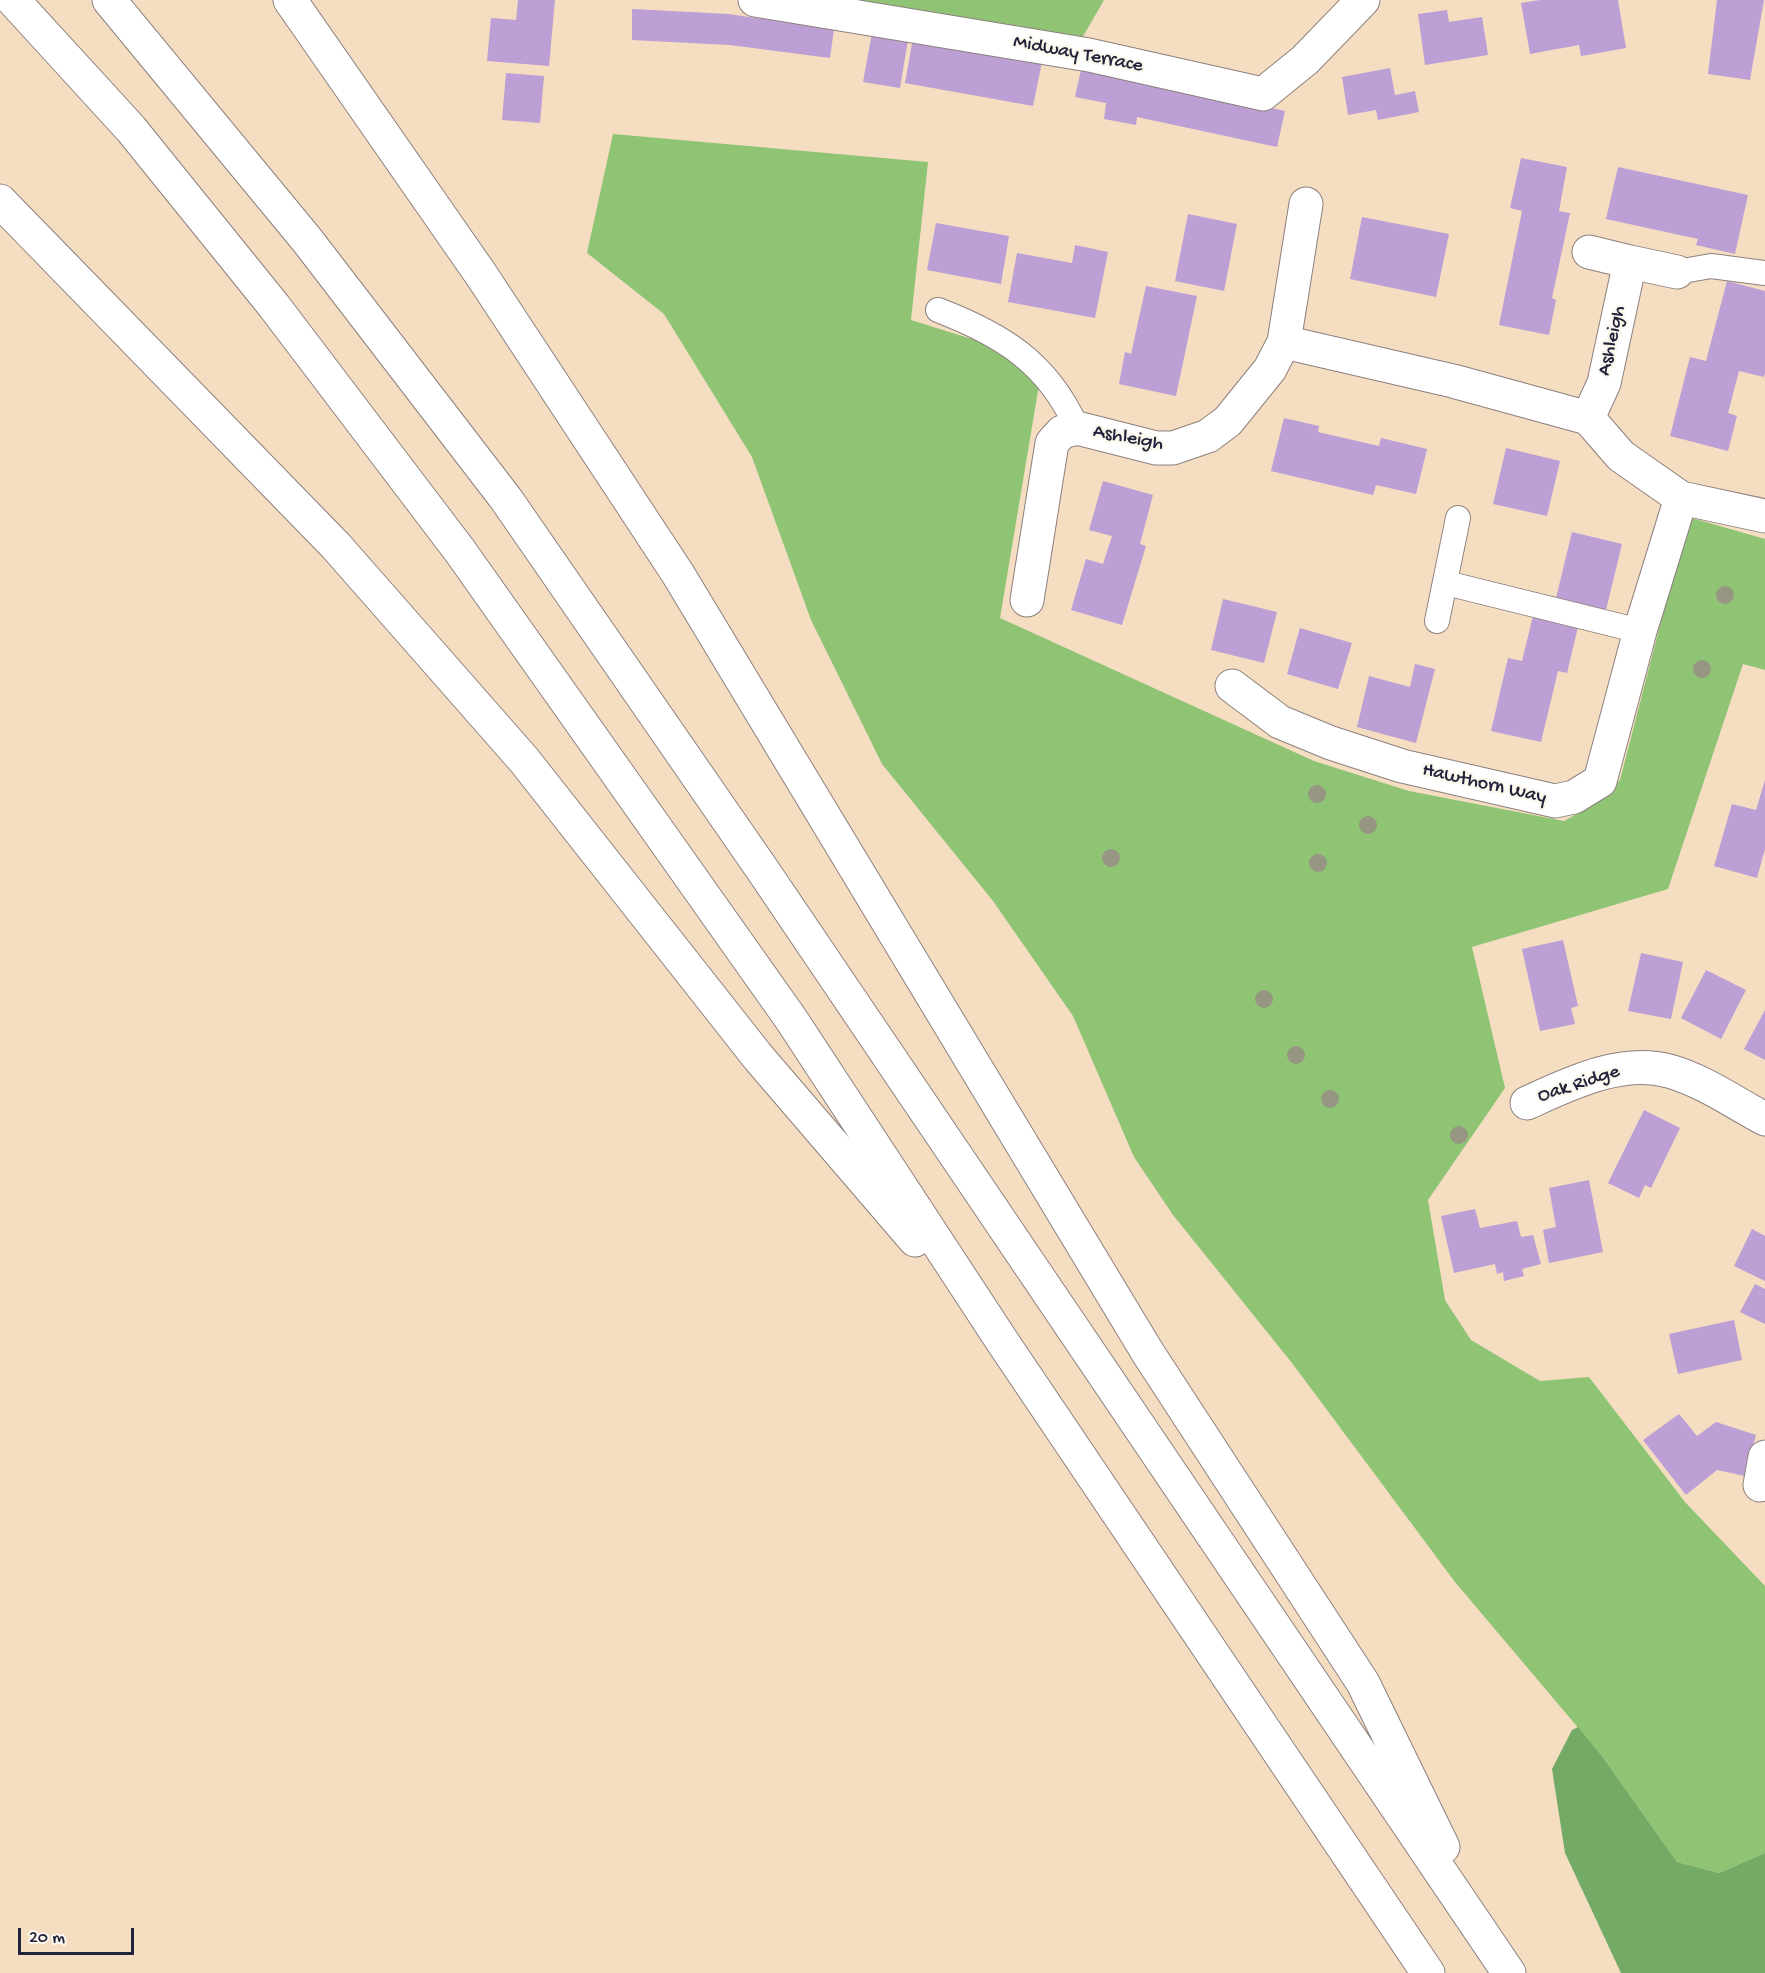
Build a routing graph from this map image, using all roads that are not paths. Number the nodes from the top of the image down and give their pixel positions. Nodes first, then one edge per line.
1 (13, 0) edge
2 (109, 0) edge
3 (290, 0) edge
4 (755, 0) edge
5 (1363, 0) edge
6 (0, 201) edge
7 (1306, 204) dead end
8 (1589, 252) dead end
9 (1630, 262) junction
10 (1677, 272) joint
11 (1765, 273) edge
12 (938, 310) dead end
13 (1284, 342) junction
14 (1588, 418) junction
15 (1077, 429) junction
16 (1681, 498) junction
17 (1765, 516) edge
18 (1458, 518) dead end
19 (1446, 583) junction
20 (1027, 600) dead end
21 (1437, 621) dead end
22 (1640, 632) junction
23 (1232, 686) dead end
24 (1527, 1103) dead end
25 (1765, 1119) edge
26 (1002, 1341) junction
27 (1501, 1961) edge
28 (1428, 1973) edge

1 - 26 main road
2 - 27 main road
3 - 27 main road
4 - 5 main road, Midway Terrace
6 - 26 main road
7 - 13 main road, Ashleigh
8 - 9 main road
9 - 10 main road
9 - 14 main road, Ashleigh
10 - 11 lane
12 - 15 lane
13 - 14 main road
13 - 15 main road, Ashleigh
14 - 16 main road
15 - 20 main road, Ashleigh
16 - 17 main road
16 - 22 main road, Hawthorn Way
18 - 19 lane
19 - 21 lane
19 - 22 lane
22 - 23 main road, Hawthorn Way
24 - 25 main road, Oak Ridge
26 - 28 main road

